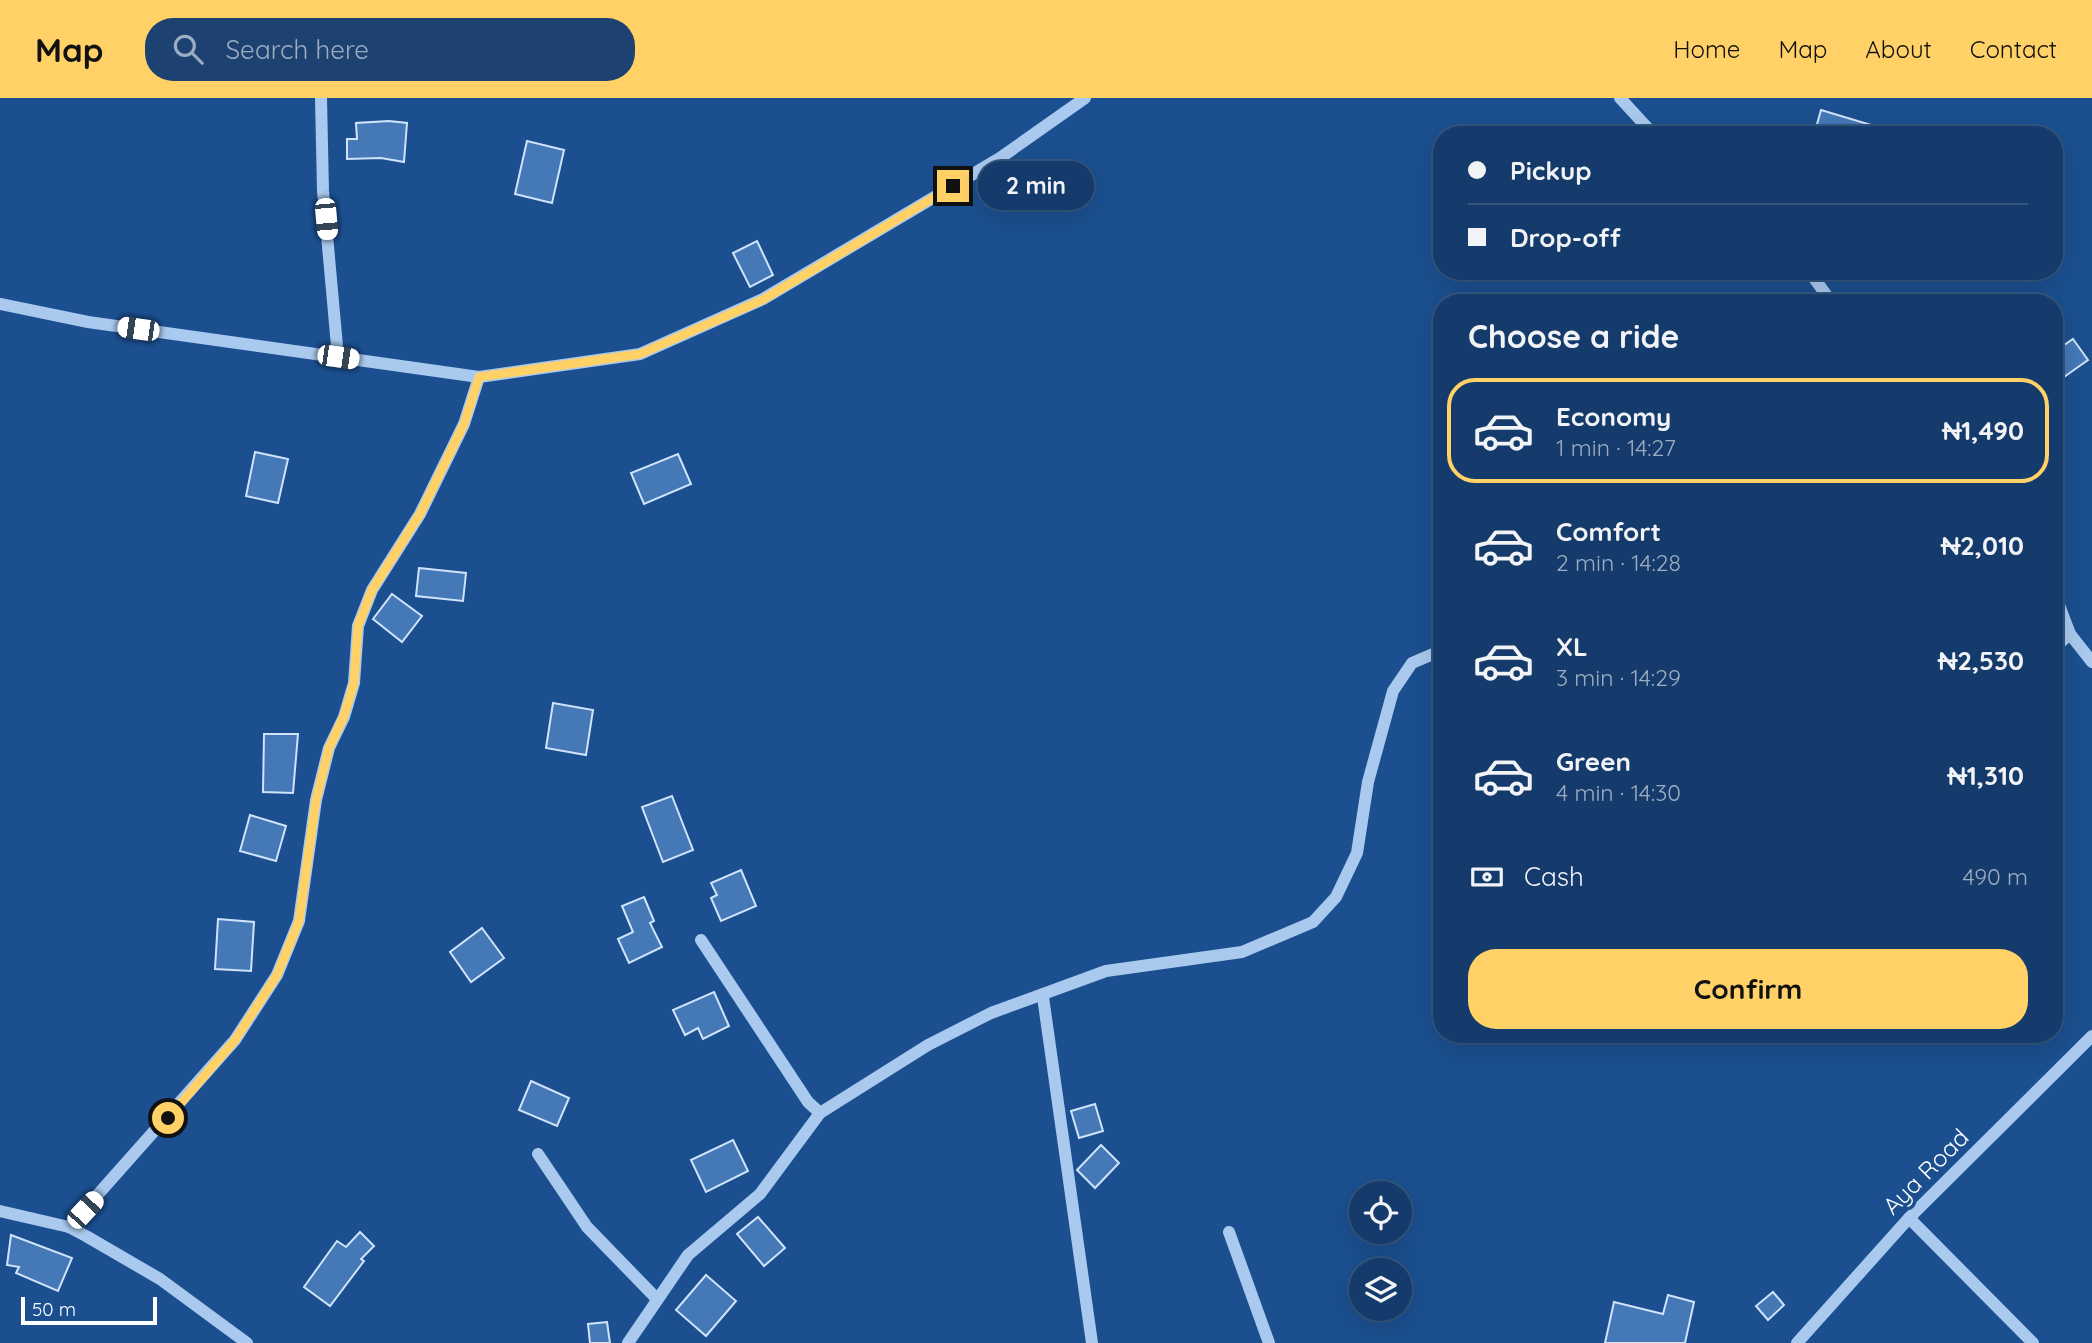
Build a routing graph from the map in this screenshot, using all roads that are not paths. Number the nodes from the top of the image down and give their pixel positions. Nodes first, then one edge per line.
1 (321, 98) edge
2 (1085, 98) edge
3 (1620, 98) edge
4 (1646, 126) edge
5 (0, 304) edge
6 (338, 357) junction
7 (479, 377) junction
8 (2063, 616) edge
9 (2070, 634) junction
10 (2063, 641) edge
11 (1433, 654) edge
12 (2092, 662) edge
13 (701, 940) dead end
14 (1043, 997) junction
15 (2092, 1037) edge
16 (820, 1113) junction
17 (538, 1154) dead end
18 (0, 1211) edge
19 (1909, 1218) junction
20 (69, 1227) junction
21 (1229, 1232) dead end
22 (656, 1298) junction
23 (247, 1343) edge
24 (628, 1343) edge
25 (1092, 1343) edge
26 (1269, 1343) edge
27 (1797, 1343) edge
28 (2032, 1343) edge

1 - 6 street
2 - 7 street
3 - 4 street
5 - 6 street
6 - 7 street
7 - 20 street
8 - 9 street
9 - 10 street
9 - 12 street
11 - 14 street
13 - 16 street
14 - 16 street
14 - 25 street
15 - 19 street, Aya Road
16 - 22 street
17 - 22 street
18 - 20 street
19 - 27 street, Aya Road
19 - 28 street
20 - 23 street
21 - 26 street
22 - 24 street

